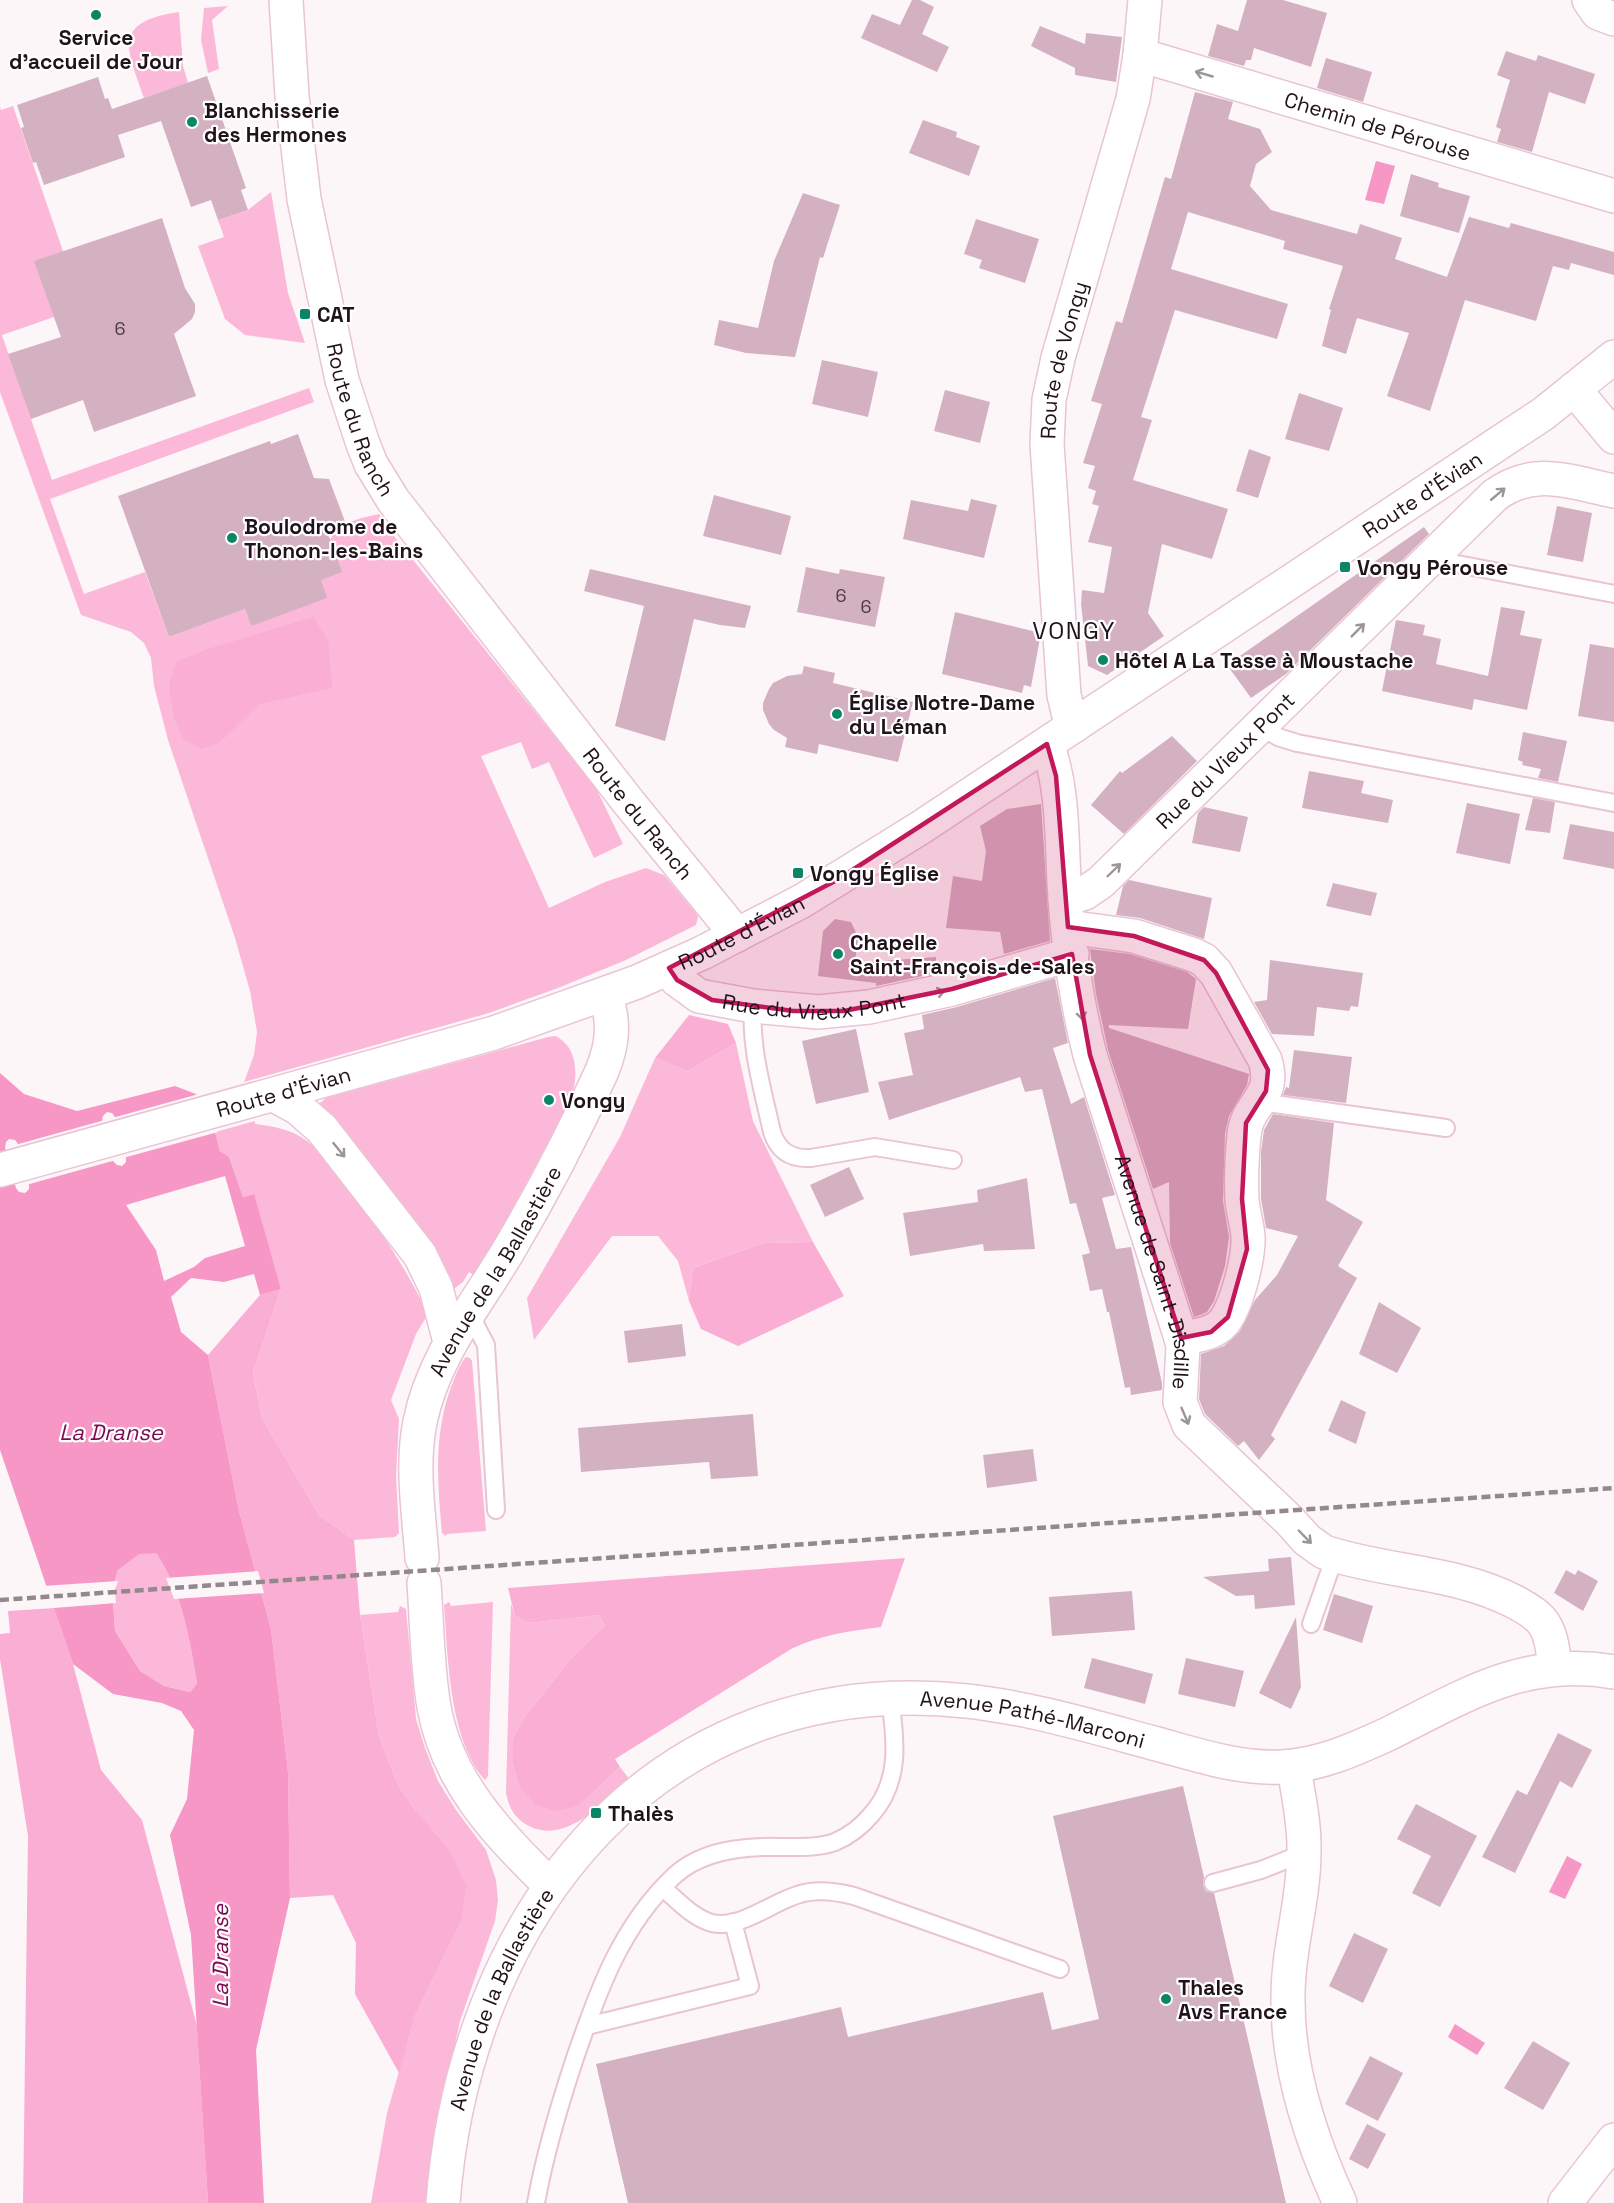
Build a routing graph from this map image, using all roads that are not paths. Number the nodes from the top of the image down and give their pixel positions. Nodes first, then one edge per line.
1 (286, 0) edge
2 (1145, 0) edge
3 (1589, 0) edge
4 (1614, 20) edge
5 (1140, 55) junction
6 (1614, 196) edge
7 (1614, 357) edge
8 (1574, 389) junction
9 (1614, 437) edge
10 (1614, 491) edge
11 (1436, 554) junction
12 (1614, 594) edge
13 (1074, 726) junction
14 (1260, 727) junction
15 (1047, 744) junction
16 (1614, 803) edge
17 (1068, 927) junction
18 (737, 935) junction
19 (669, 968) junction
20 (605, 994) junction
21 (753, 1006) junction
22 (286, 1102) junction
23 (1260, 1102) junction
24 (1446, 1128) dead end
25 (953, 1160) dead end
26 (0, 1170) edge
27 (452, 1321) junction
28 (1181, 1338) junction
29 (496, 1510) dead end
30 (1335, 1556) junction
31 (1311, 1624) dead end
32 (1555, 1668) junction
33 (1614, 1672) edge
34 (891, 1699) junction
35 (1294, 1767) junction
36 (1304, 1853) junction
37 (1213, 1884) dead end
38 (550, 1885) junction
39 (663, 1888) junction
40 (734, 1922) junction
41 (1060, 1969) dead end
42 (586, 2026) junction
43 (1614, 2140) edge
44 (443, 2203) edge
45 (536, 2203) edge
46 (1340, 2203) edge
47 (1565, 2203) edge

1 - 18 street, Route du Ranch
2 - 5 street, Route de Vongy
3 - 4 street
6 -> 5 street, Chemin de Pérouse
5 - 13 street, Route de Vongy
7 - 8 street, Route d'Évian
8 - 9 street
8 - 13 street, Route d'Évian
11 -> 10 street, Rue du Vieux Pont
11 - 12 lane
14 -> 11 street, Rue du Vieux Pont
13 - 15 street, Route d'Évian
14 - 16 lane
17 -> 14 street, Rue du Vieux Pont
15 - 17 street, Avenue de Saint-Disdille
15 - 18 street, Route d'Évian
21 -> 17 street, Rue du Vieux Pont
17 - 23 street
17 -> 28 street, Avenue de Saint-Disdille
18 - 19 street, Route d'Évian
19 - 20 street, Route d'Évian
19 - 21 street, Rue du Vieux Pont
20 - 22 street, Route d'Évian
20 - 27 street, Avenue de la Ballastière
21 - 25 lane
22 - 26 street, Route d'Évian
22 -> 27 street
23 - 24 lane
23 - 28 street
27 - 29 lane
27 - 38 street, Avenue de la Ballastière
28 -> 30 street, Avenue de Saint-Disdille
30 - 31 lane
30 - 32 street, Avenue de Saint-Disdille
32 - 33 street
32 - 35 street, Avenue Pathé-Marconi
34 - 35 street, Avenue Pathé-Marconi
34 - 38 street, Avenue Pathé-Marconi
34 - 39 lane
35 - 36 street
36 - 37 lane
36 - 46 street
38 - 44 street, Avenue de la Ballastière
39 - 40 lane
39 - 42 lane
40 - 41 lane
40 - 42 lane
42 - 45 lane
43 - 47 street

